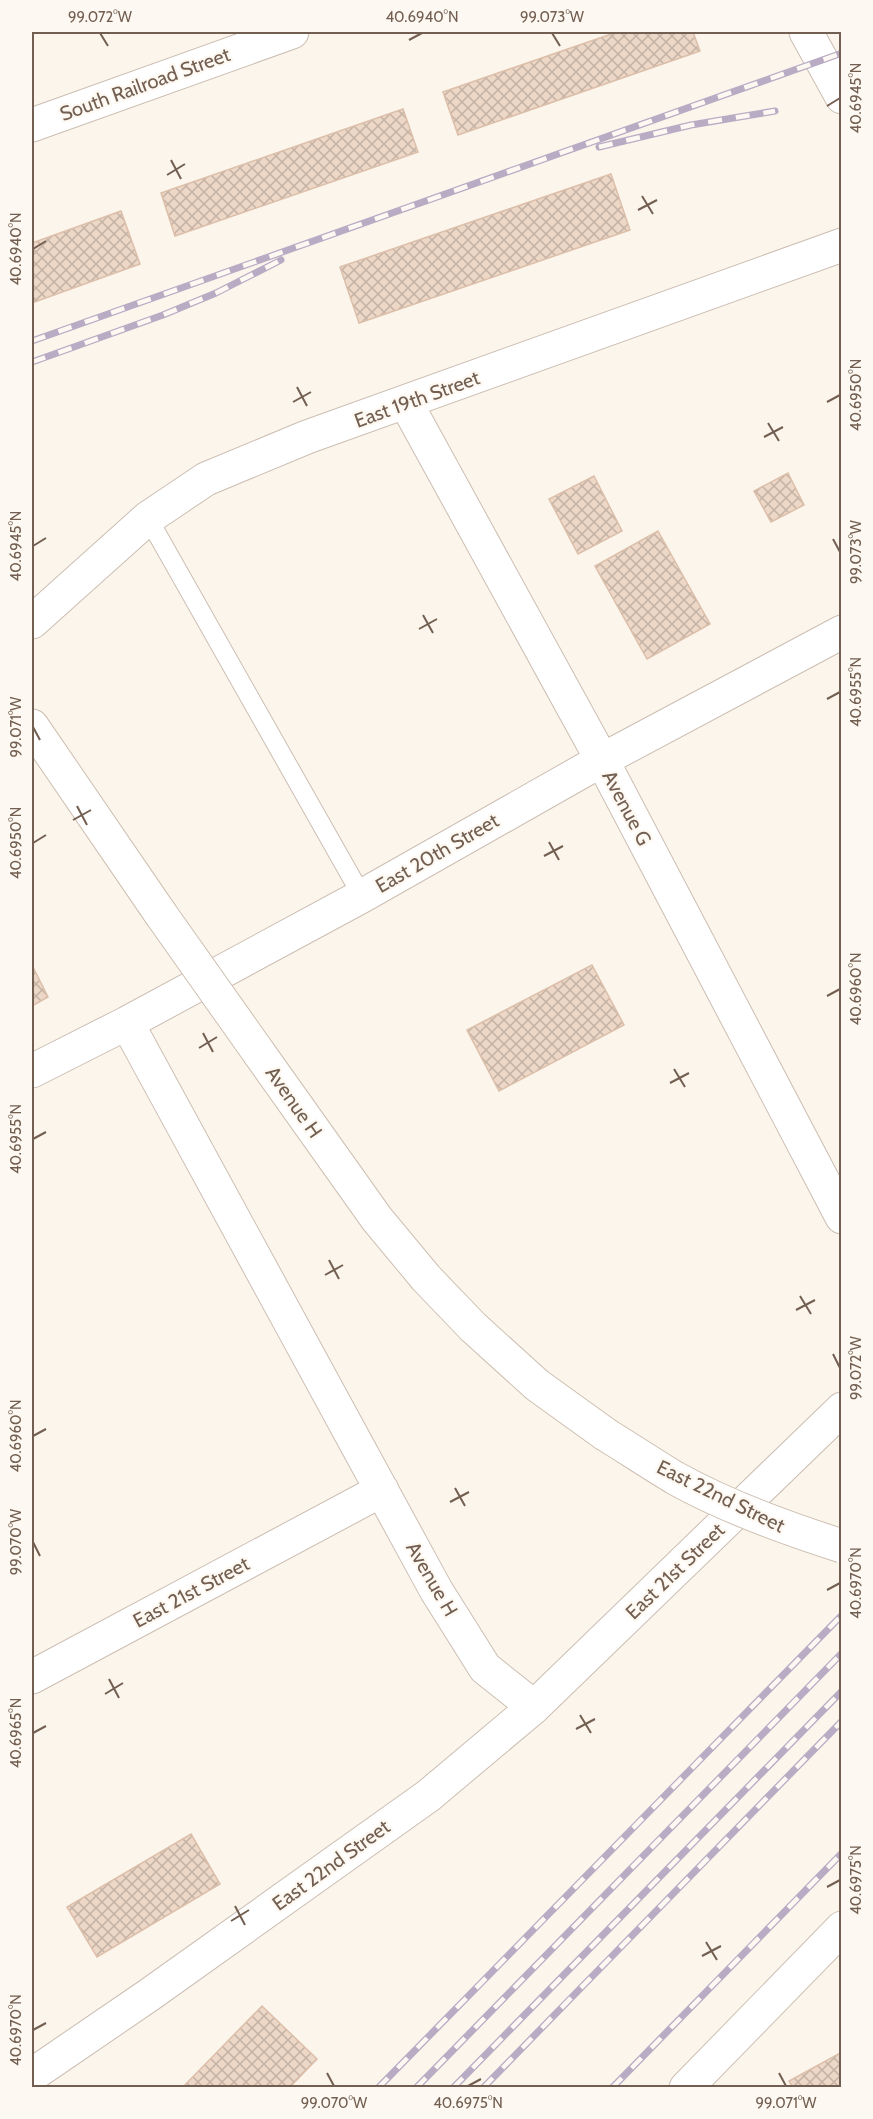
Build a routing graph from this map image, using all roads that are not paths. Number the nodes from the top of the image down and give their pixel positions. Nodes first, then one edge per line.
1 (292, 32) edge
2 (806, 32) edge
3 (220, 44) edge
4 (842, 97) edge
5 (32, 125) edge
6 (842, 245) edge
7 (406, 403) junction
8 (148, 518) junction
9 (32, 622) edge
10 (842, 632) edge
11 (32, 726) edge
12 (602, 760) junction
13 (362, 896) junction
14 (127, 1023) junction
15 (32, 1071) edge
16 (842, 1217) edge
17 (842, 1409) edge
18 (605, 1434) joint
19 (382, 1490) junction
20 (842, 1546) edge
21 (32, 1677) edge
22 (534, 1707) junction
23 (842, 1928) edge
24 (32, 2075) edge
25 (699, 2082) edge

1 - 3 street, South Railroad Street
2 - 4 street
3 - 5 street, South Railroad Street
6 - 7 street, East 19th Street
7 - 8 street, East 19th Street
7 - 12 street, Avenue G
8 - 9 street, East 19th Street
8 - 13 lane
10 - 12 street, East 20th Street
11 - 18 street, Avenue H, bridge
12 - 13 street, East 20th Street
12 - 16 street, Avenue G
13 - 14 street, East 20th Street
14 - 15 street, East 20th Street
14 - 19 street, Avenue H
17 - 22 street, East 21st Street
18 - 20 street, East 22nd Street, bridge
19 - 21 street, East 21st Street
19 - 22 street, Avenue H
22 - 24 street, East 22nd Street
23 - 25 street

